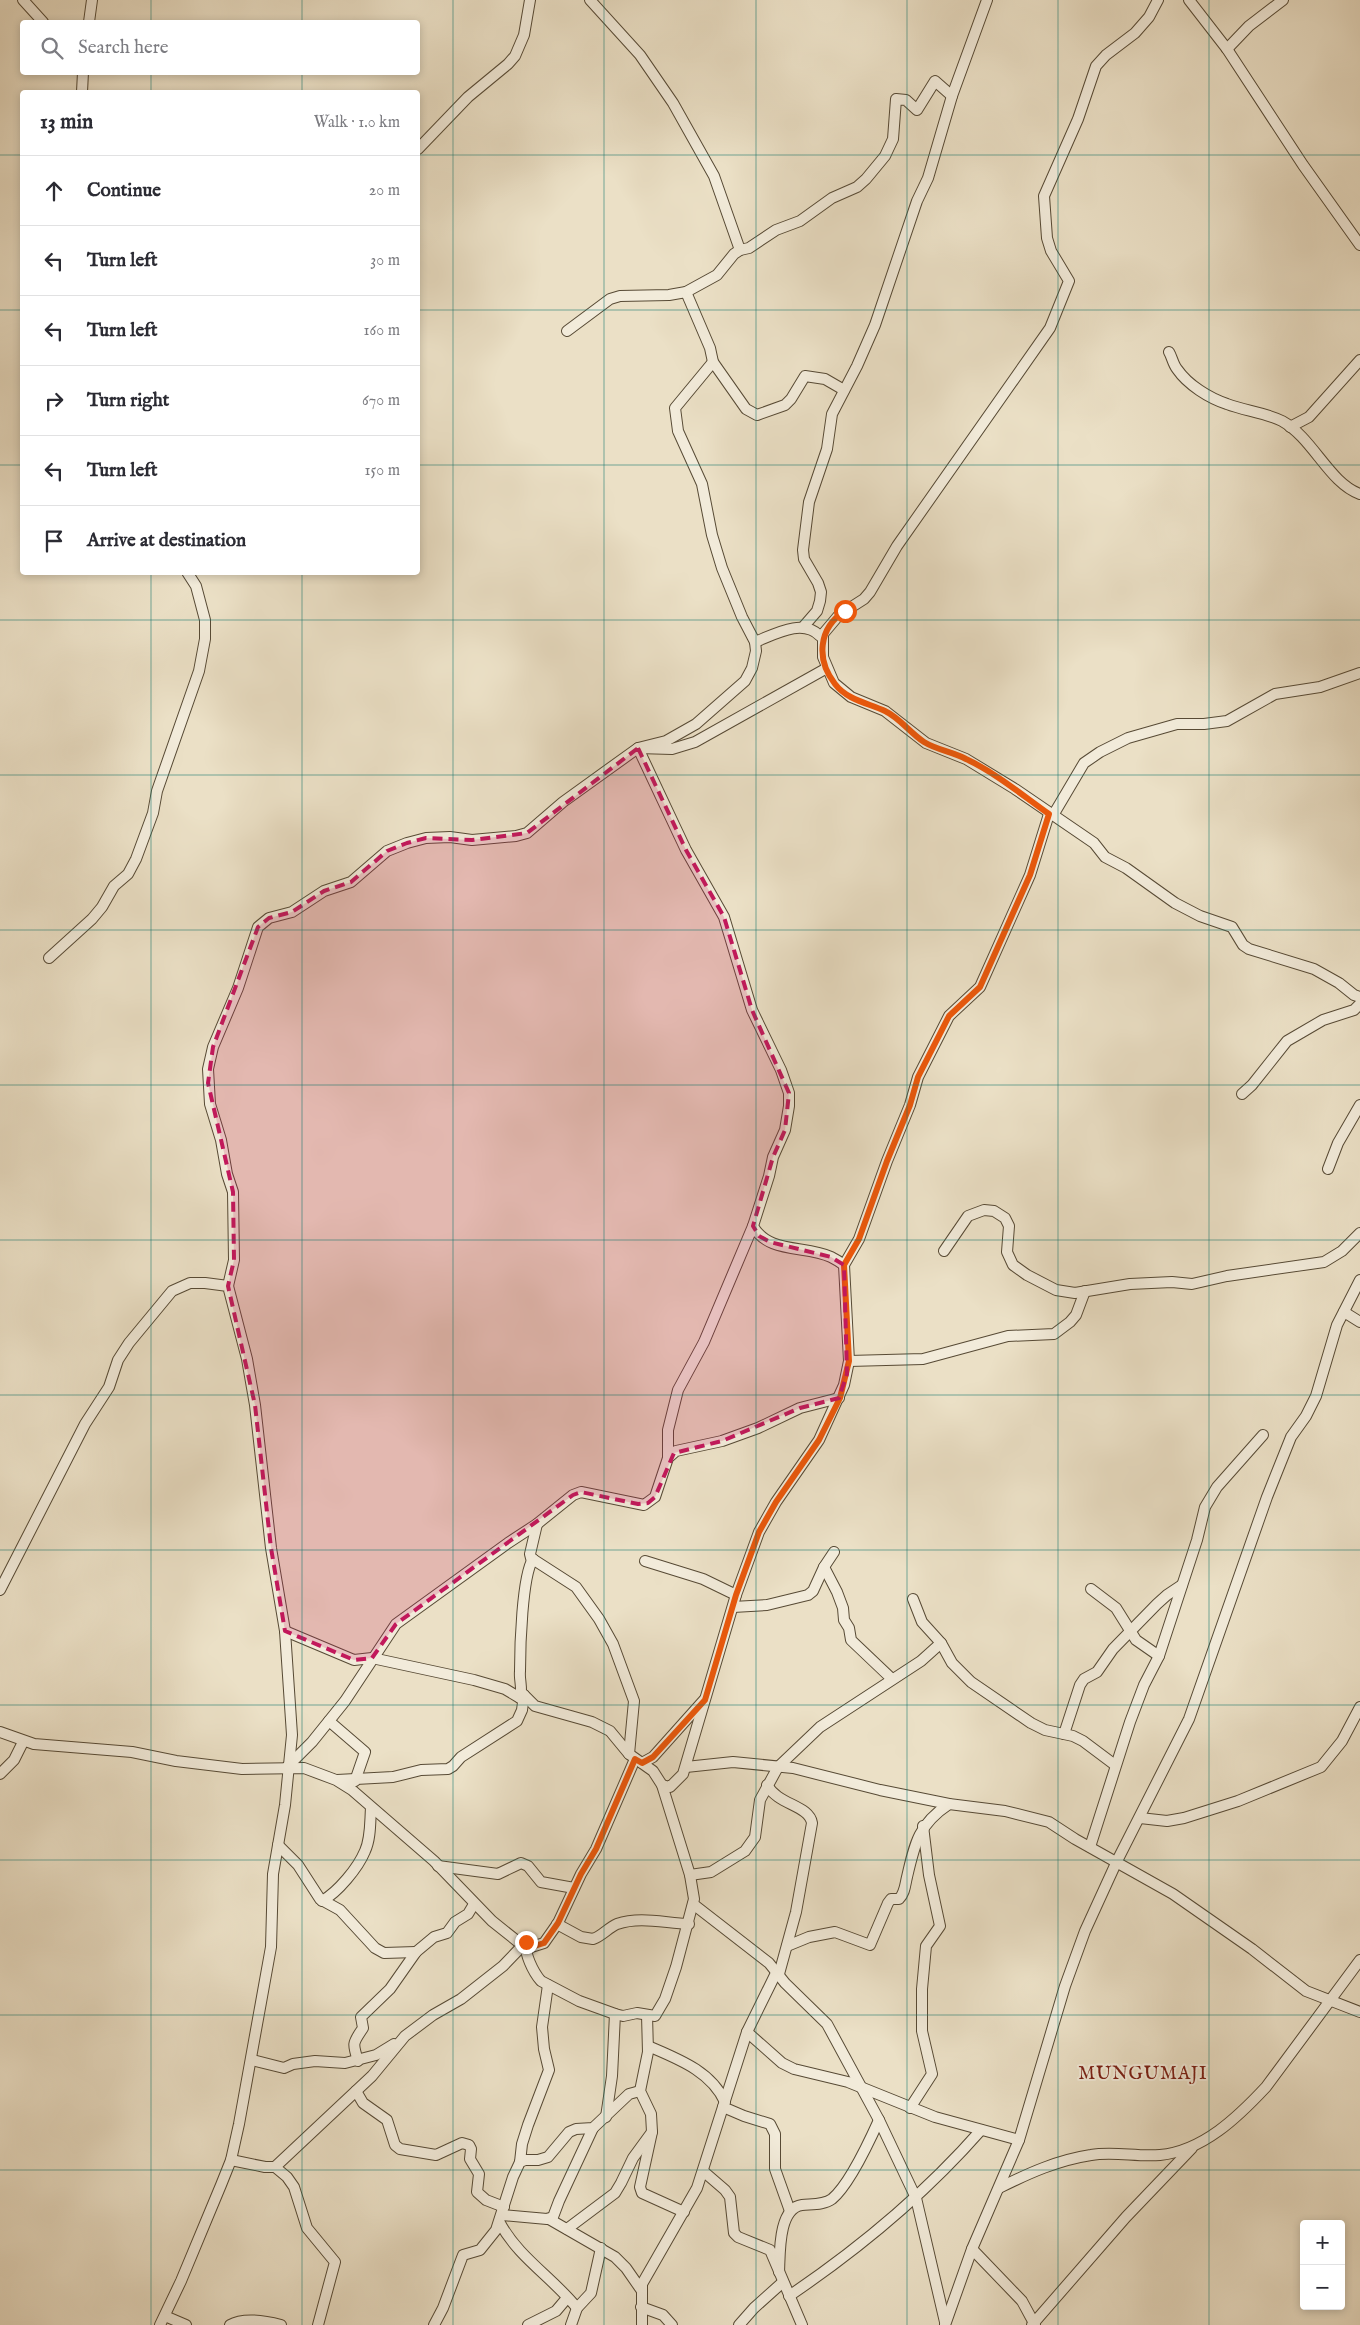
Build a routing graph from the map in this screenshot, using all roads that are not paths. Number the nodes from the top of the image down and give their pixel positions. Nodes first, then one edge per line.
1 (23, 0) edge
2 (92, 0) edge
3 (530, 0) edge
4 (590, 0) edge
5 (987, 0) edge
6 (1158, 0) edge
7 (1189, 0) edge
8 (1283, 0) edge
9 (41, 20) edge
10 (89, 20) edge
11 (1227, 49) junction
12 (83, 75) edge
13 (82, 90) edge
14 (952, 96) junction
15 (420, 147) edge
16 (1360, 245) edge
17 (740, 250) junction
18 (686, 292) junction
19 (567, 331) dead end
20 (1169, 352) dead end
21 (1360, 360) edge
22 (713, 362) junction
23 (844, 390) junction
24 (1290, 427) junction
25 (1360, 494) edge
26 (189, 575) edge
27 (804, 626) junction
28 (823, 634) junction
29 (756, 642) junction
30 (827, 668) junction
31 (1360, 673) edge
32 (638, 748) junction
33 (1049, 814) junction
34 (50, 958) dead end
35 (1360, 996) edge
36 (1360, 1004) edge
37 (1242, 1094) dead end
38 (1360, 1105) edge
39 (1328, 1169) dead end
40 (753, 1226) junction
41 (1360, 1233) edge
42 (944, 1251) dead end
43 (844, 1265) junction
44 (1360, 1280) edge
45 (228, 1286) junction
46 (1085, 1290) junction
47 (1344, 1312) junction
48 (1360, 1322) edge
49 (849, 1361) junction
50 (840, 1398) junction
51 (1263, 1435) dead end
52 (668, 1458) junction
53 (537, 1524) junction
54 (834, 1552) dead end
55 (532, 1559) junction
56 (645, 1561) dead end
57 (824, 1567) junction
58 (1182, 1586) junction
59 (1091, 1589) dead end
60 (0, 1590) edge
61 (736, 1595) junction
62 (913, 1600) dead end
63 (734, 1607) junction
64 (285, 1631) junction
65 (1130, 1633) junction
66 (941, 1643) junction
67 (1159, 1656) junction
68 (372, 1658) junction
69 (892, 1678) junction
70 (522, 1697) junction
71 (705, 1700) junction
72 (1360, 1707) edge
73 (329, 1722) junction
74 (0, 1732) edge
75 (1064, 1734) junction
76 (23, 1742) junction
77 (635, 1759) junction
78 (1115, 1765) junction
79 (778, 1766) junction
80 (287, 1767) junction
81 (686, 1767) junction
82 (0, 1774) edge
83 (336, 1780) junction
84 (355, 1781) junction
85 (662, 1785) junction
86 (767, 1785) junction
87 (950, 1804) junction
88 (371, 1808) junction
89 (1140, 1818) junction
90 (923, 1826) junction
91 (278, 1846) junction
92 (1090, 1847) junction
93 (1117, 1861) junction
94 (438, 1866) junction
95 (690, 1875) junction
96 (574, 1888) junction
97 (322, 1901) junction
98 (474, 1904) junction
99 (693, 1904) junction
100 (557, 1924) junction
101 (688, 1924) junction
102 (526, 1945) junction
103 (787, 1946) junction
104 (416, 1952) junction
105 (1360, 1960) edge
106 (778, 1973) junction
107 (548, 1985) junction
108 (1330, 2000) junction
109 (1360, 2012) edge
110 (615, 2014) junction
111 (647, 2015) junction
112 (747, 2032) junction
113 (405, 2036) junction
114 (648, 2046) junction
115 (252, 2060) junction
116 (358, 2060) junction
117 (862, 2087) junction
118 (356, 2091) junction
119 (640, 2091) junction
120 (724, 2104) junction
121 (910, 2108) junction
122 (606, 2117) junction
123 (879, 2120) junction
124 (593, 2128) junction
125 (981, 2130) junction
126 (652, 2132) junction
127 (1019, 2140) junction
128 (1192, 2147) junction
129 (231, 2160) junction
130 (520, 2162) junction
131 (275, 2166) junction
132 (703, 2171) junction
133 (999, 2188) junction
134 (916, 2198) junction
135 (790, 2211) junction
136 (684, 2212) junction
137 (502, 2215) junction
138 (549, 2219) junction
139 (567, 2229) junction
140 (601, 2248) junction
141 (972, 2249) junction
142 (779, 2272) junction
143 (783, 2282) junction
144 (642, 2291) junction
145 (789, 2296) junction
146 (567, 2298) junction
147 (577, 2308) junction
148 (641, 2308) junction
149 (163, 2320) edge
150 (945, 2324) edge
151 (1034, 2324) edge
152 (186, 2325) edge
153 (230, 2325) edge
154 (281, 2325) edge
155 (318, 2325) edge
156 (434, 2325) edge
157 (528, 2325) edge
158 (571, 2325) edge
159 (642, 2325) edge
160 (672, 2325) edge
161 (739, 2325) edge
162 (802, 2325) edge

1 - 9 street
2 - 10 street
3 - 15 street
4 - 17 street
5 - 14 street
6 - 28 street
7 - 11 street
8 - 11 street
11 - 16 street
12 - 13 street
14 - 17 street
14 - 23 street
17 - 18 street
18 - 19 street
18 - 22 street
20 - 24 street
21 - 24 street
22 - 23 street
22 - 29 street
23 - 27 street
24 - 25 street
26 - 34 street
27 - 28 street
27 - 29 street
28 - 30 street
29 - 32 street
30 - 32 street
30 - 33 street
31 - 33 street
32 - 40 street
32 - 45 street
33 - 35 street
33 - 43 street
36 - 37 street
38 - 39 street
40 - 43 street
40 - 52 street
41 - 46 street
42 - 46 street
43 - 49 street
44 - 47 street
45 - 60 street
45 - 64 street
46 - 49 street
47 - 48 street
47 - 89 street
49 - 50 street
50 - 52 street
50 - 61 street
51 - 58 street
52 - 53 street
53 - 55 street
53 - 68 street
54 - 57 street
55 - 70 street
55 - 77 street
56 - 61 street
57 - 63 street
57 - 69 street
58 - 65 street
58 - 67 street
59 - 65 street
61 - 63 street
62 - 66 street
63 - 71 street
64 - 68 street
64 - 80 street
65 - 67 street
65 - 75 street
66 - 69 street
66 - 75 street
67 - 78 street
68 - 70 street
68 - 73 street
69 - 79 street
70 - 77 street
70 - 84 street
71 - 77 street
71 - 81 street
72 - 89 street
73 - 80 street
73 - 84 street
74 - 76 street
75 - 78 street
76 - 80 street
76 - 82 street
77 - 85 street
77 - 96 street
78 - 92 street
79 - 81 street
79 - 86 street
79 - 87 street
80 - 83 street
80 - 91 street
81 - 85 street
83 - 84 street
83 - 88 street
85 - 95 street
86 - 95 street
86 - 103 street
87 - 90 street
87 - 92 street
88 - 94 street
88 - 97 street
89 - 93 street
90 - 103 street
90 - 121 street
91 - 97 street
91 - 115 street
92 - 93 street
93 - 108 street
93 - 127 street
94 - 96 street
94 - 98 street
95 - 99 street
96 - 100 street
97 - 104 street
98 - 102 street
98 - 104 street
99 - 101 street
99 - 106 street
100 - 101 street
100 - 102 street
101 - 111 street
102 - 107 street
102 - 113 street
103 - 106 street
104 - 116 street
105 - 108 street
106 - 112 street
106 - 117 street
107 - 110 street
107 - 130 street
108 - 109 street
108 - 128 street
110 - 111 street
110 - 122 street
111 - 114 street
112 - 117 street
112 - 120 street
113 - 116 street
113 - 118 street
114 - 119 street
114 - 120 street
115 - 116 street
115 - 129 street
117 - 121 street
117 - 123 street
118 - 131 street
118 - 137 street
119 - 122 street
119 - 126 street
120 - 132 street
120 - 135 street
121 - 125 street
122 - 124 street
123 - 134 street
123 - 135 street
124 - 130 street
124 - 138 street
125 - 127 street
125 - 134 street
126 - 136 street
126 - 139 street
127 - 133 street
128 - 133 street
128 - 151 street
129 - 131 street
129 - 149 street
130 - 137 street
131 - 155 street
132 - 136 street
132 - 142 street
133 - 141 street
134 - 145 street
134 - 150 street
135 - 142 street
136 - 144 street
137 - 138 street
137 - 146 street
137 - 156 street
138 - 139 street
139 - 140 street
140 - 144 street
140 - 147 street
141 - 150 street
141 - 151 street
142 - 143 street
143 - 145 street
143 - 161 street
144 - 148 street
145 - 162 street
146 - 147 street
146 - 157 street
147 - 158 street
148 - 159 street
148 - 160 street
149 - 152 street
153 - 154 street

